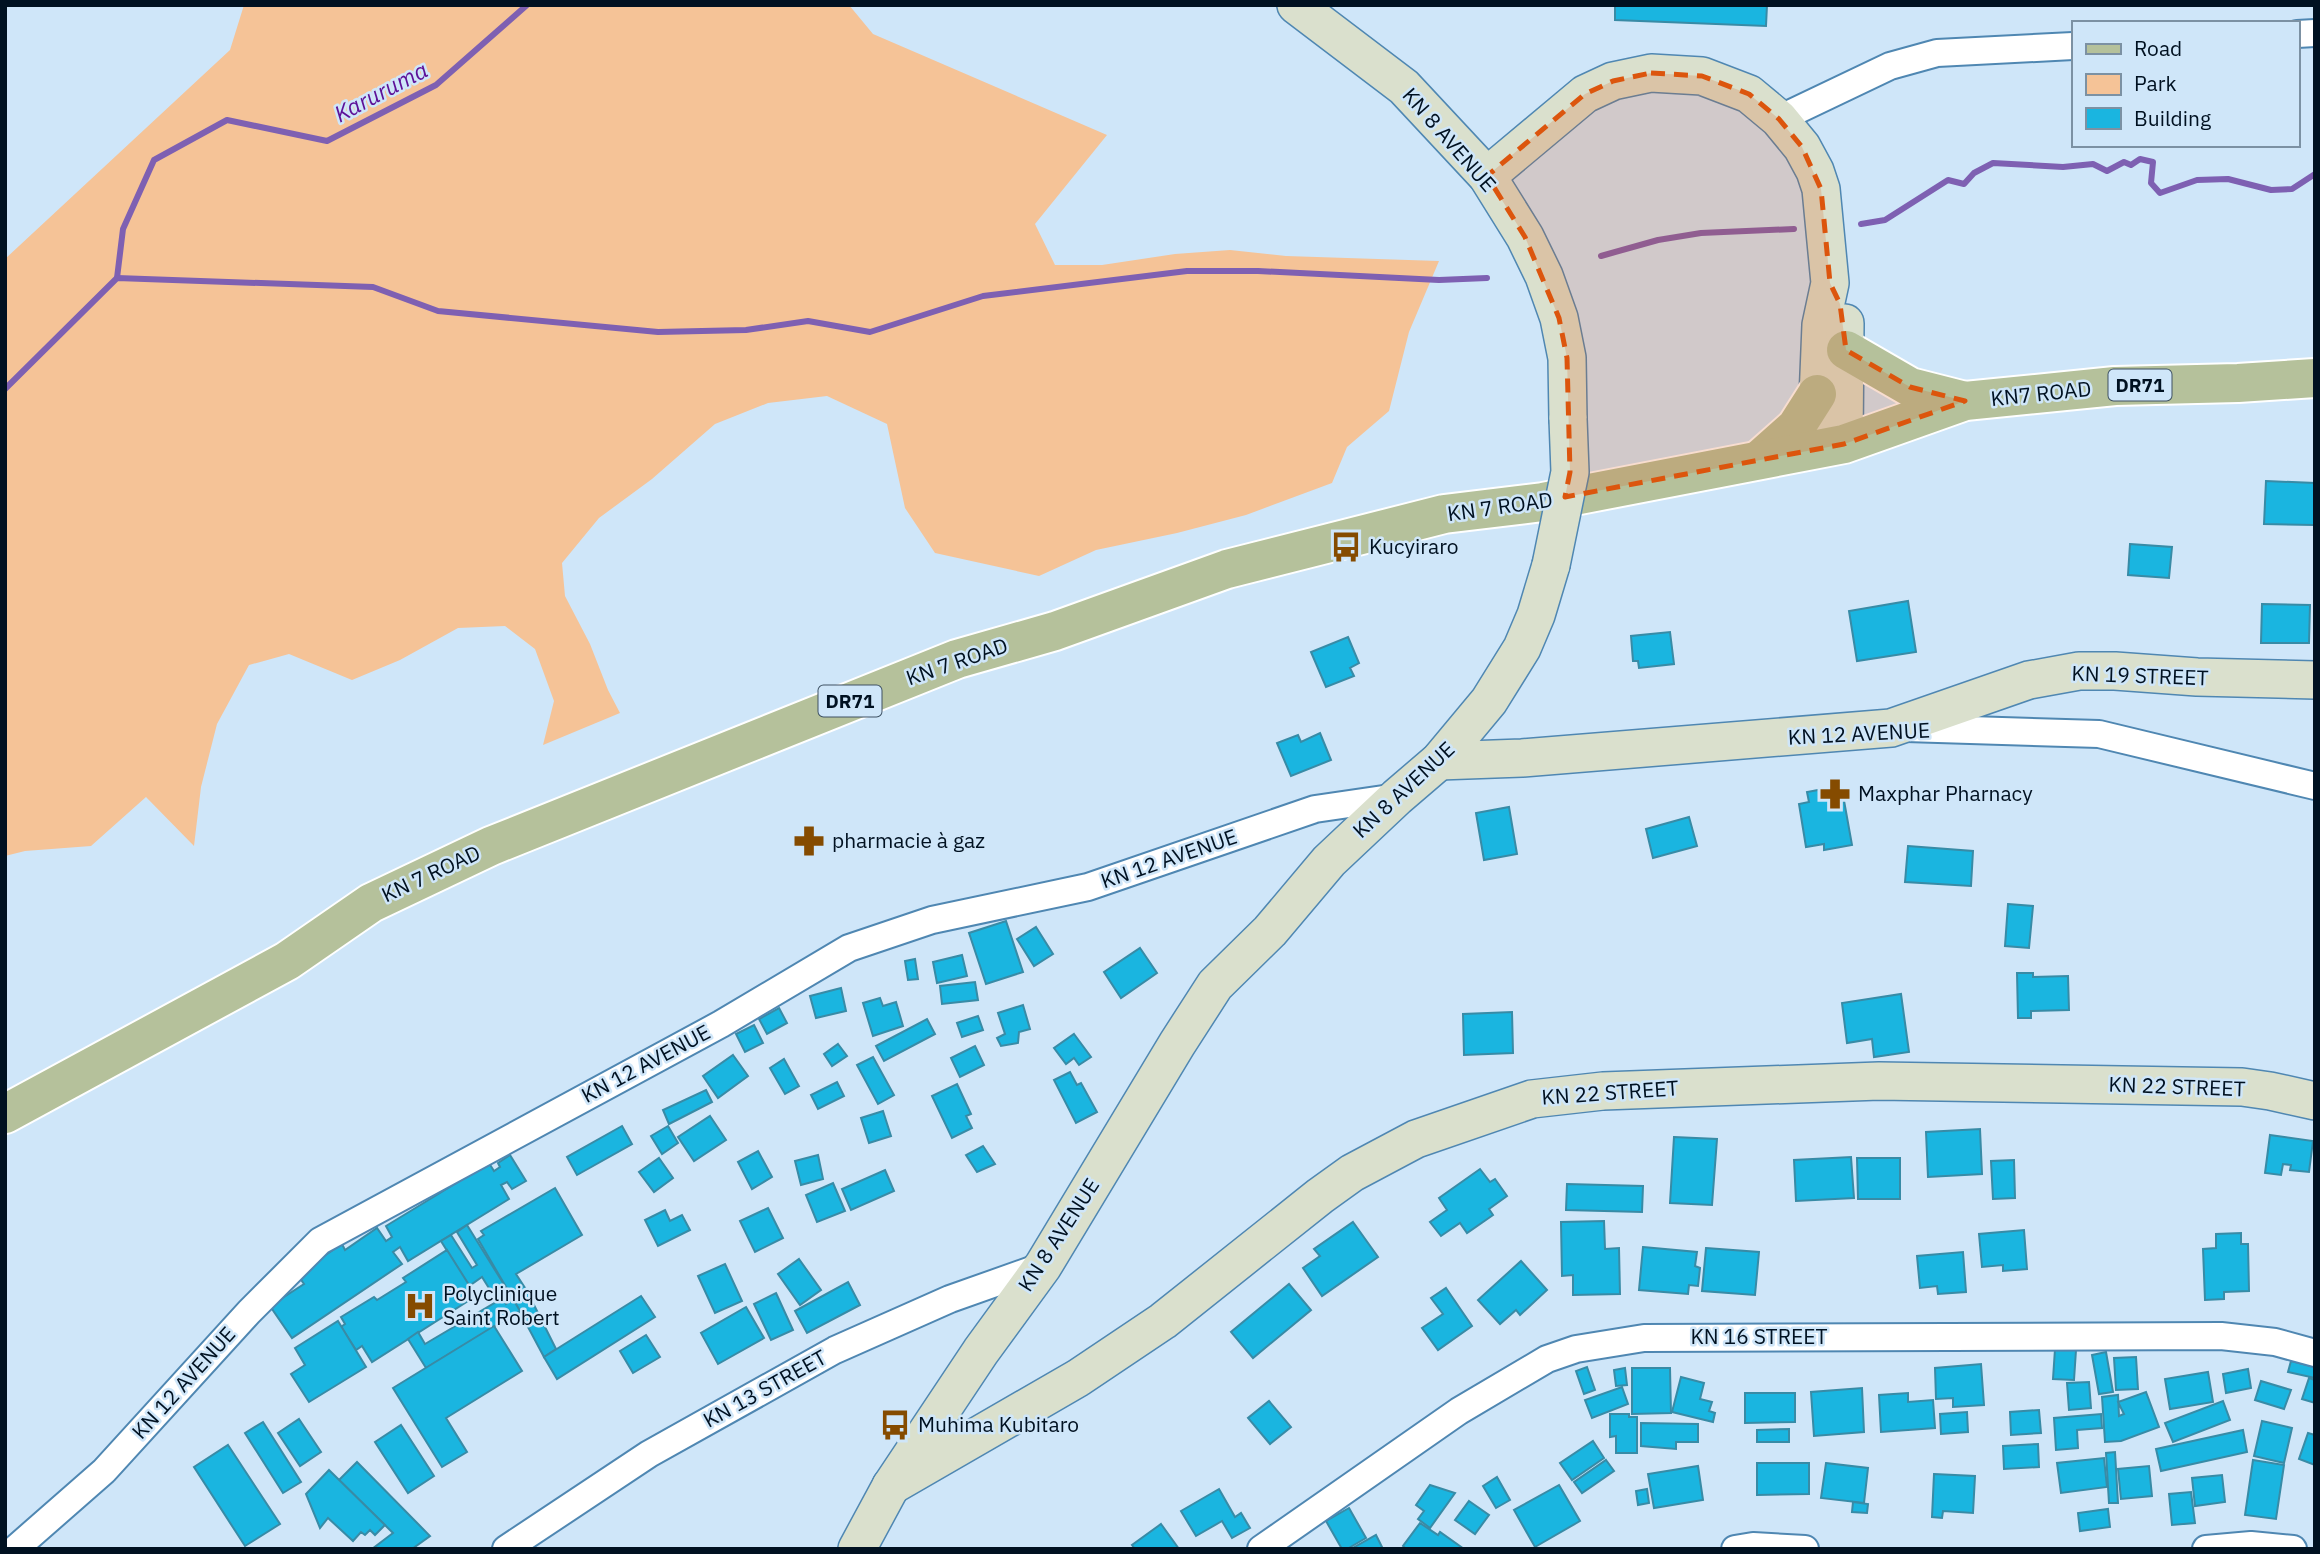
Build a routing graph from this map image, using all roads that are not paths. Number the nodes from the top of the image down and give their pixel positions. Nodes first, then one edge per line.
1 (1296, 5) edge
2 (2072, 46) edge
3 (1779, 119) junction
4 (1487, 176) junction
5 (1830, 283) junction
6 (1846, 350) junction
7 (2315, 378) edge
8 (1817, 394) junction
9 (1965, 401) junction
10 (1830, 446) junction
11 (1758, 460) junction
12 (2315, 680) edge
13 (1489, 701) junction
14 (1891, 728) junction
15 (1522, 758) junction
16 (1439, 761) junction
17 (2315, 786) edge
18 (1397, 797) junction
19 (2315, 1101) edge
20 (5, 1114) edge
21 (1043, 1266) junction
22 (2315, 1353) edge
23 (891, 1486) junction
24 (15, 1549) edge
25 (506, 1549) edge
26 (858, 1549) edge
27 (1261, 1549) edge
28 (1735, 1549) edge
29 (1805, 1549) edge
30 (2206, 1549) edge
31 (2293, 1549) edge

1 - 4 main road, KN 8 AVENUE
2 - 3 street
3 - 4 main road
3 - 5 main road
4 - 13 main road, KN 8 AVENUE, bridge
5 - 6 main road
5 - 8 main road
6 - 9 main road
6 - 10 main road
7 - 9 main road, KN7 ROAD / DR71
8 - 10 main road
8 - 11 main road
9 - 10 main road, KN7 ROAD / DR71
10 - 11 main road, KN 7 ROAD / DR71
11 - 20 main road, KN 7 ROAD / DR71
12 - 14 main road, KN 19 STREET
13 - 15 main road
13 - 16 main road, KN 8 AVENUE
14 - 15 main road, KN 12 AVENUE
14 - 17 street, KN 12 AVENUE
15 - 16 main road, KN 12 AVENUE
16 - 18 main road, KN 8 AVENUE
18 - 21 main road, KN 8 AVENUE
18 - 24 street, KN 12 AVENUE
19 - 23 main road, KN 22 STREET
21 - 23 main road, KN 8 AVENUE
21 - 25 street, KN 13 STREET
22 - 27 street, KN 16 STREET
23 - 26 main road, KN 8 AVENUE
28 - 29 street
30 - 31 street

